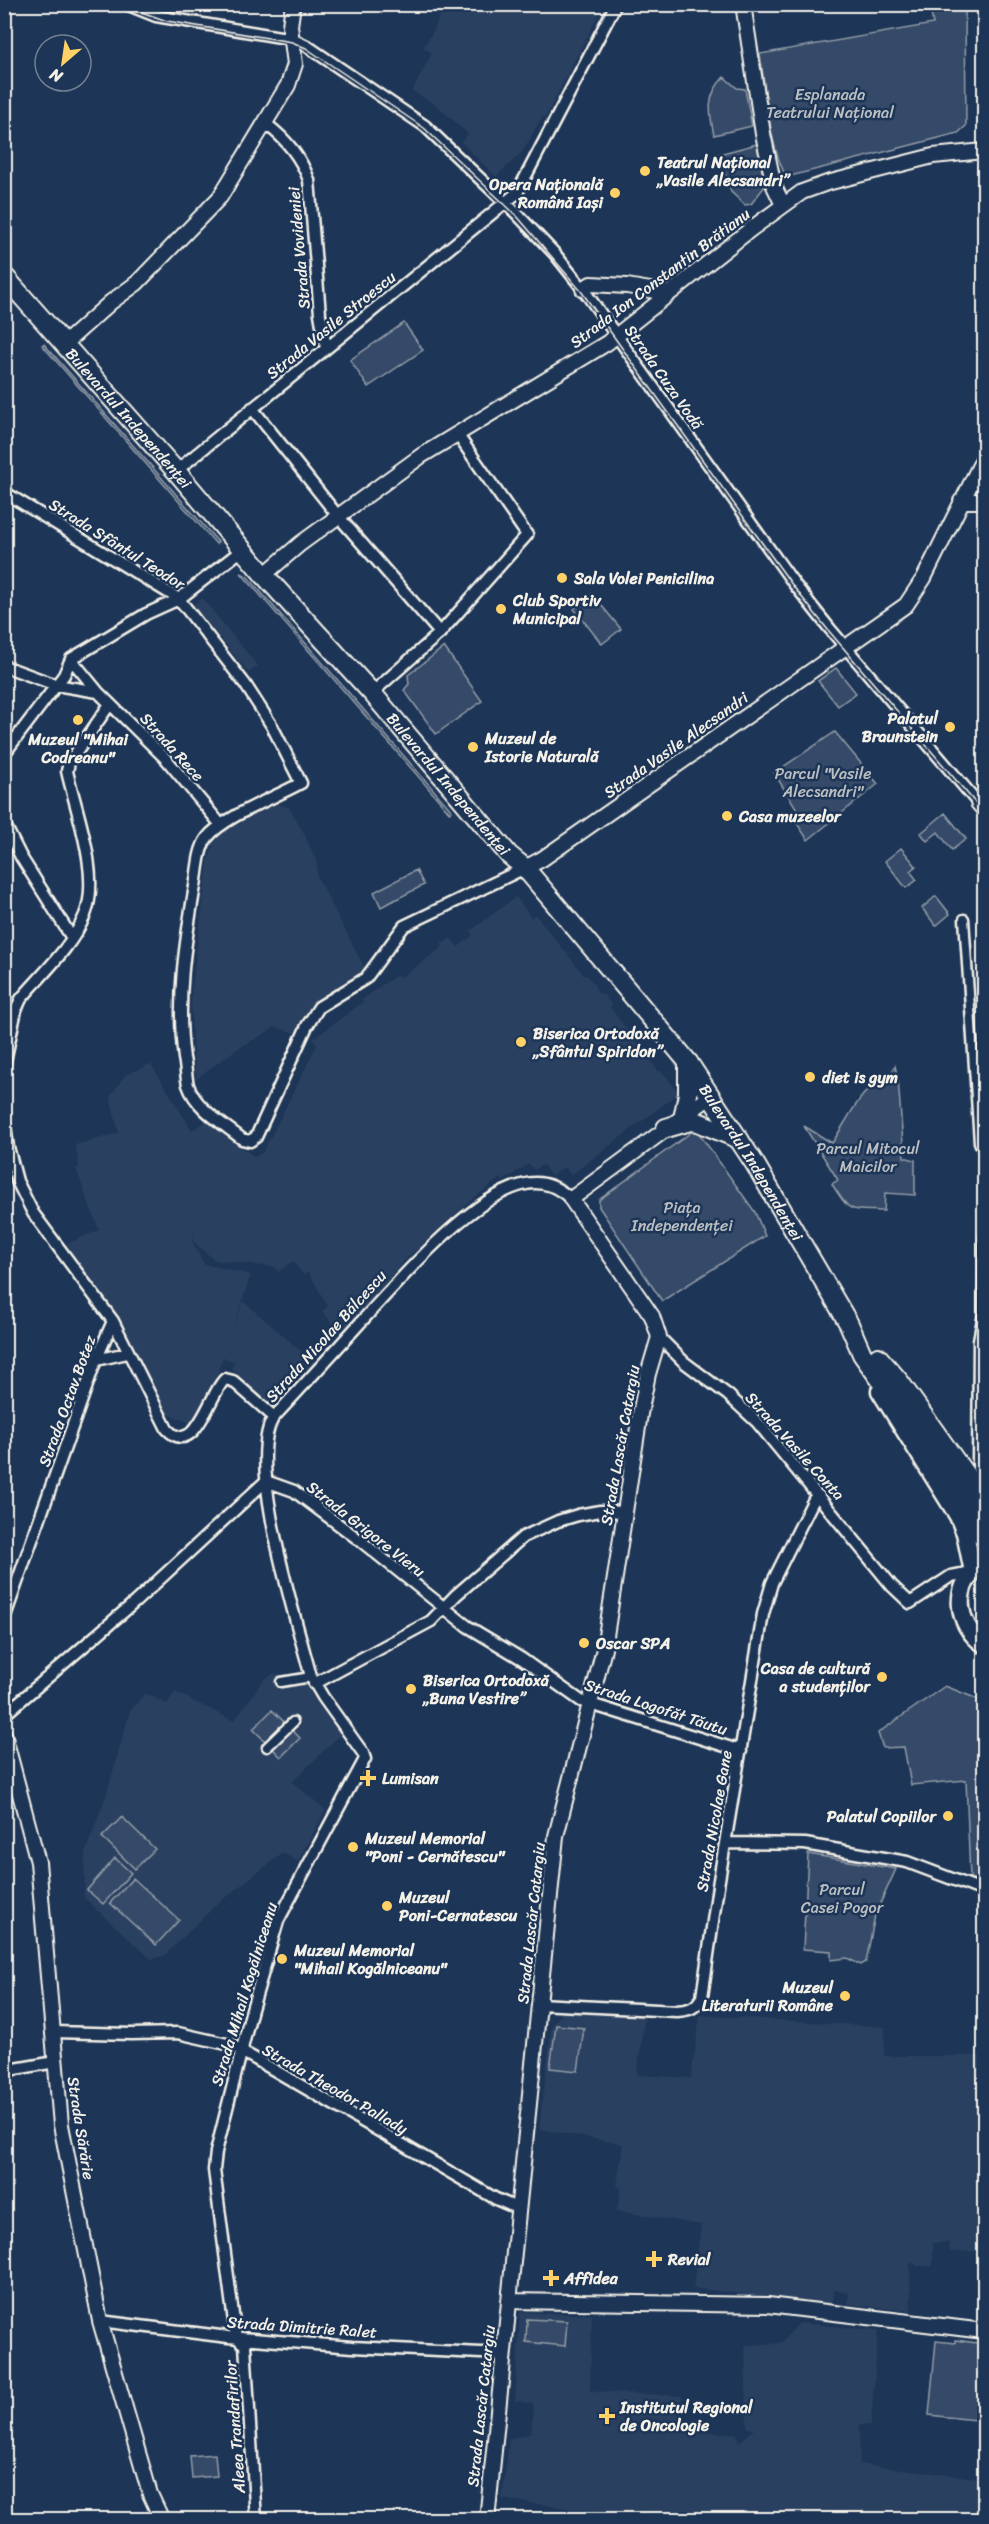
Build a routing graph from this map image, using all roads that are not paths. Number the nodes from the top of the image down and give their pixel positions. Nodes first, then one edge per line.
1 (126, 4) edge
2 (293, 4) edge
3 (616, 4) edge
4 (743, 4) edge
5 (144, 8) edge
6 (292, 39) junction
7 (266, 124) junction
8 (984, 151) edge
9 (506, 202) junction
10 (783, 205) junction
11 (4, 276) edge
12 (583, 289) junction
13 (668, 294) junction
14 (616, 336) junction
15 (63, 345) junction
16 (326, 348) junction
17 (252, 408) junction
18 (457, 434) junction
19 (984, 457) edge
20 (176, 471) junction
21 (4, 492) edge
22 (962, 501) junction
23 (984, 501) edge
24 (338, 516) junction
25 (242, 550) junction
26 (264, 575) junction
27 (179, 598) junction
28 (440, 633) junction
29 (845, 647) junction
30 (71, 659) junction
31 (4, 666) edge
32 (56, 685) junction
33 (98, 692) junction
34 (372, 693) junction
35 (110, 704) junction
36 (4, 754) edge
37 (982, 803) edge
38 (4, 823) edge
39 (221, 825) junction
40 (525, 868) junction
41 (964, 920) dead end
42 (72, 938) junction
43 (688, 1062) junction
44 (4, 1066) edge
45 (711, 1096) junction
46 (684, 1114) junction
47 (4, 1118) edge
48 (666, 1128) junction
49 (739, 1139) junction
50 (984, 1153) edge
51 (571, 1199) junction
52 (984, 1236) edge
53 (113, 1320) junction
54 (659, 1337) junction
55 (866, 1351) junction
56 (127, 1353) junction
57 (96, 1360) junction
58 (274, 1417) junction
59 (970, 1469) junction
60 (266, 1481) junction
61 (984, 1490) edge
62 (819, 1496) junction
63 (984, 1501) edge
64 (625, 1512) junction
65 (983, 1532) edge
66 (980, 1567) edge
67 (443, 1608) junction
68 (4, 1619) edge
69 (964, 1623) junction
70 (984, 1644) edge
71 (984, 1658) edge
72 (313, 1680) junction
73 (281, 1682) dead end
74 (592, 1704) junction
75 (4, 1715) edge
76 (293, 1722) dead end
77 (4, 1734) edge
78 (267, 1747) dead end
79 (741, 1751) junction
80 (8, 1760) edge
81 (726, 1843) junction
82 (984, 1891) edge
83 (540, 2004) junction
84 (54, 2032) junction
85 (241, 2051) junction
86 (55, 2062) junction
87 (4, 2071) edge
88 (519, 2209) junction
89 (509, 2301) junction
90 (100, 2320) junction
91 (984, 2331) edge
92 (236, 2337) junction
93 (503, 2354) junction
94 (162, 2520) edge
95 (256, 2520) edge
96 (487, 2520) edge

1 - 5 street, Strada Cuza Vodă
2 - 6 street
3 - 9 street, Strada Vasile Stroescu
4 - 10 street
5 - 6 street, Strada Cuza Vodă
6 - 7 street
6 - 9 street, Strada Cuza Vodă
7 - 15 street
7 - 16 street, Strada Vovideniei
8 - 10 street, Strada Ion Constantin Brătianu
9 - 12 street, Strada Cuza Vodă
9 - 16 street, Strada Vasile Stroescu
10 - 13 street, Strada Ion Constantin Brătianu
11 - 15 main road, Bulevardul Independenței
12 - 13 street
12 - 14 street, Strada Cuza Vodă
13 - 14 street, Strada Ion Constantin Brătianu
14 - 18 street, Strada Ion Constantin Brătianu
14 - 29 street, Strada Cuza Vodă
15 - 20 main road, Bulevardul Independenței
16 - 17 street, Strada Vasile Stroescu
17 - 20 street, Strada Vasile Stroescu
17 - 24 street
18 - 24 street, Strada Ion Constantin Brătianu
18 - 28 street
19 - 22 street, Strada Vasile Alecsandri
20 - 25 main road, Bulevardul Independenței
21 - 27 street, Strada Sfântul Teodor
22 - 23 street
22 - 29 street, Strada Vasile Alecsandri
24 - 26 street, Strada Ion Constantin Brătianu
24 - 28 street
25 - 26 main road, Bulevardul Independenței
25 - 27 street
26 - 34 main road, Bulevardul Independenței
27 - 30 street
27 - 39 street, Strada Sfântul Teodor
28 - 34 street
29 - 37 street, Strada Cuza Vodă
29 - 40 street, Strada Vasile Alecsandri
30 - 32 street
30 - 33 street, Strada Rece
31 - 32 street
32 - 33 street
32 - 36 street
33 - 35 street, Strada Rece
34 - 40 main road, Bulevardul Independenței
35 - 39 street, Strada Rece
35 - 42 street
38 - 42 street
39 - 40 street
40 - 43 main road, Bulevardul Independenței
41 - 50 street
42 - 44 street
43 - 45 main road, Bulevardul Independenței
43 - 46 main road
45 - 46 street
45 - 49 main road, Bulevardul Independenței
46 - 48 street
47 - 53 street
48 - 49 main road
48 - 51 street
49 - 55 main road, Bulevardul Independenței
51 - 54 street, Strada Vasile Conta
51 - 58 street, Strada Nicolae Bălcescu
52 - 59 street
53 - 56 street, Strada Octav Botez
53 - 57 street, Strada Octav Botez
54 - 62 street, Strada Vasile Conta
54 - 64 street, Strada Lascăr Catargiu
55 - 59 main road
55 - 65 main road
55 - 66 main road
56 - 57 street
56 - 58 street, Strada Octav Botez
57 - 68 street, Strada Octav Botez
58 - 60 street, Strada Nicolae Bălcescu
59 - 61 main road
59 - 63 main road
60 - 67 street, Strada Grigore Vieru
60 - 72 street, Strada Mihail Kogălniceanu
60 - 75 street
62 - 66 street, Strada Vasile Conta
62 - 79 street, Strada Nicolae Gane
64 - 67 street
64 - 74 street, Strada Lascăr Catargiu
66 - 69 main road
67 - 72 street
67 - 74 street, Strada Logofăt Tăutu
69 - 70 main road
69 - 71 main road
72 - 73 street
72 - 85 street, Strada Mihail Kogălniceanu
74 - 79 street, Strada Logofăt Tăutu
74 - 83 street, Strada Lascăr Catargiu
76 - 78 street
77 - 80 street, Strada Sărărie
79 - 81 street, Strada Nicolae Gane
80 - 84 street, Strada Sărărie
81 - 82 street
81 - 83 street, Strada Nicolae Gane
83 - 88 street, Strada Lascăr Catargiu
84 - 85 street, Strada Theodor Pallady
84 - 86 street, Strada Sărărie
85 - 88 street, Strada Theodor Pallady
85 - 92 street, Strada Mihail Kogălniceanu
86 - 87 street
86 - 90 street, Strada Sărărie
88 - 89 street, Strada Lascăr Catargiu
89 - 91 street
89 - 93 street, Strada Lascăr Catargiu
90 - 92 street, Strada Dimitrie Ralet
90 - 94 street, Strada Sărărie
92 - 93 street, Strada Dimitrie Ralet
92 - 95 street, Aleea Trandafirilor
93 - 96 street, Strada Lascăr Catargiu

